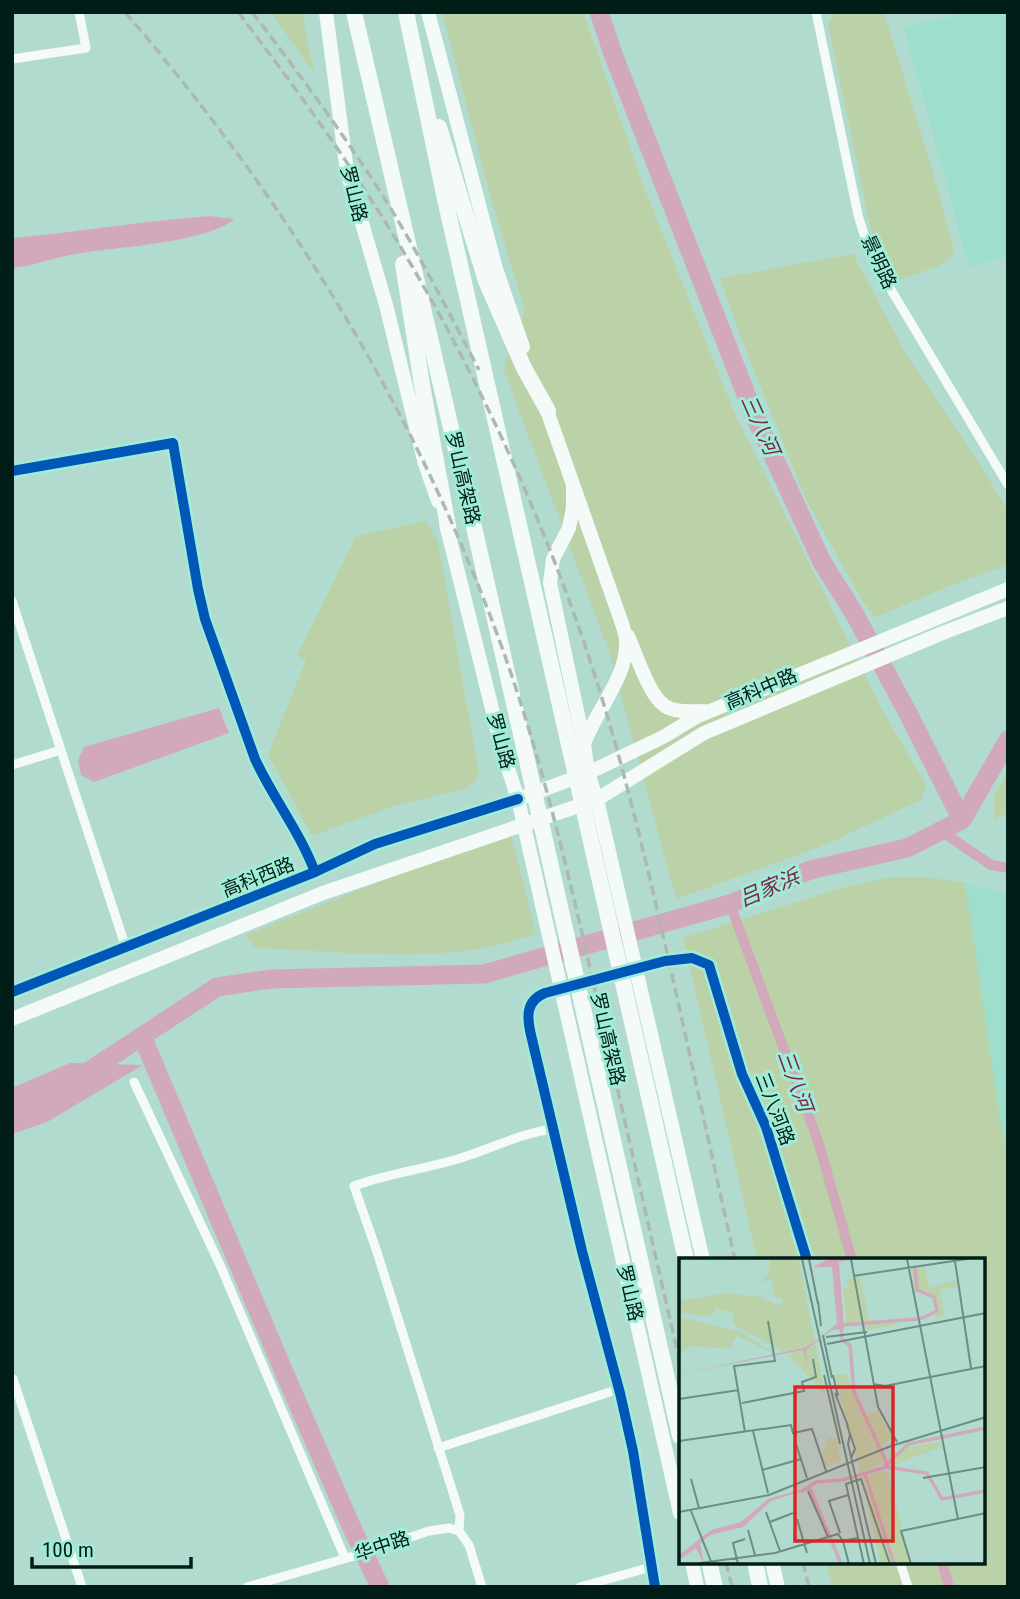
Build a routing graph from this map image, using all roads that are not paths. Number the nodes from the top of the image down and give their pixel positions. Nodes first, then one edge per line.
1 (79, 12) edge
2 (326, 12) edge
3 (354, 12) edge
4 (406, 12) edge
5 (428, 12) edge
6 (816, 12) edge
7 (823, 12) edge
8 (818, 23) junction
9 (12, 60) edge
10 (418, 68) junction
11 (368, 76) junction
12 (548, 411) junction
13 (12, 471) edge
14 (1008, 485) edge
15 (573, 487) junction
16 (449, 532) junction
17 (1008, 589) edge
18 (12, 601) edge
19 (1008, 608) edge
20 (619, 615) junction
21 (712, 710) junction
22 (584, 744) junction
23 (61, 750) junction
24 (12, 765) edge
25 (588, 773) junction
26 (518, 799) junction
27 (596, 800) junction
28 (523, 825) junction
29 (316, 872) junction
30 (126, 948) junction
31 (12, 992) edge
32 (12, 1019) edge
33 (134, 1082) dead end
34 (552, 1129) junction
35 (686, 1258) edge
36 (703, 1258) edge
37 (807, 1258) edge
38 (13, 1379) edge
39 (620, 1389) junction
40 (679, 1427) edge
41 (438, 1448) junction
42 (679, 1504) edge
43 (459, 1531) junction
44 (345, 1558) junction
45 (692, 1564) edge
46 (709, 1564) edge
47 (755, 1564) edge
48 (772, 1564) edge
49 (901, 1564) edge
50 (651, 1567) junction
51 (82, 1587) edge
52 (247, 1587) edge
53 (482, 1587) edge
54 (580, 1587) edge
55 (655, 1587) edge
56 (697, 1587) edge
57 (715, 1587) edge
58 (760, 1587) edge
59 (778, 1587) edge
60 (908, 1587) edge

1 - 9 street
2 - 16 main road, 罗山路
3 - 11 highway, 罗山高架路
4 - 10 highway, 罗山高架路
5 - 12 main road
6 - 8 street, 景明路
7 - 8 street
8 - 14 street, 景明路
10 - 12 highway
10 - 35 highway, 罗山高架路
11 - 16 highway
11 - 40 highway, 罗山高架路
12 - 15 main road
13 - 29 street
15 - 20 main road
15 - 22 main road
16 - 26 main road, 罗山路
17 - 21 main road, 高科中路
18 - 23 street
19 - 27 main road, 高科中路
20 - 21 main road
20 - 22 main road
21 - 25 main road, 高科中路
22 - 25 main road
23 - 24 street
23 - 30 street
25 - 26 main road, 高科中路
25 - 27 main road
26 - 28 main road, 罗山路
26 - 29 main road, 高科西路
27 - 28 main road, 高科中路
27 - 36 main road
28 - 32 main road, 高科西路
28 - 42 main road, 罗山路
29 - 30 main road, 高科西路
30 - 31 main road, 高科西路
33 - 44 street
34 - 37 street, 三八河路
34 - 39 street
34 - 41 street
38 - 51 street
39 - 41 street
39 - 50 street
41 - 43 street
43 - 44 street, 华中路
43 - 53 street
44 - 52 street, 华中路
45 - 56 main road
46 - 57 highway
47 - 58 highway
48 - 59 main road
49 - 60 street
50 - 54 street
50 - 55 street

